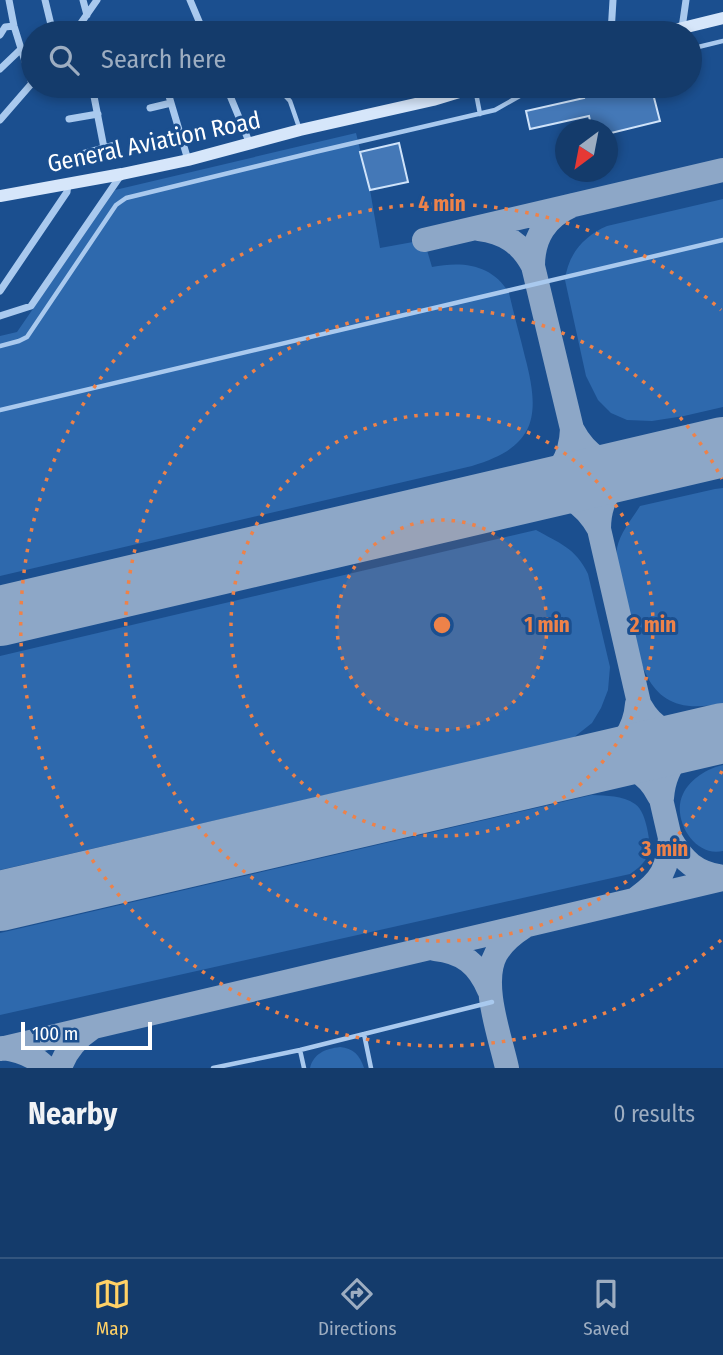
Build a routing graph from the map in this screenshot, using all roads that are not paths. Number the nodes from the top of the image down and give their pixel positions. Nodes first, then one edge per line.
1 (9, 0) edge
2 (45, 0) edge
3 (83, 0) edge
4 (97, 0) edge
5 (190, 0) edge
6 (613, 0) edge
7 (686, 0) edge
8 (87, 15) junction
9 (723, 18) edge
10 (50, 21) edge
11 (83, 21) edge
12 (199, 21) edge
13 (612, 21) edge
14 (683, 21) edge
15 (702, 23) edge
16 (14, 26) junction
17 (0, 36) edge
18 (723, 41) edge
19 (702, 46) edge
20 (21, 49) joint
21 (0, 69) edge
22 (21, 96) edge
23 (95, 98) edge
24 (170, 98) edge
25 (231, 98) edge
26 (287, 98) edge
27 (440, 98) edge
28 (478, 98) edge
29 (517, 98) edge
30 (172, 103) junction
31 (150, 108) road end
32 (98, 114) junction
33 (480, 114) junction
34 (69, 119) dead end
35 (0, 120) edge
36 (300, 130) junction
37 (250, 144) junction
38 (115, 145) dead end
39 (104, 148) junction
40 (82, 153) dead end
41 (188, 160) junction
42 (122, 174) junction
43 (68, 183) junction
44 (0, 196) edge
45 (723, 240) edge
46 (0, 291) edge
47 (0, 316) edge
48 (0, 346) edge
49 (0, 410) edge
50 (492, 1002) dead end
51 (364, 1034) junction
52 (300, 1050) junction
53 (213, 1068) edge
54 (304, 1068) edge
55 (371, 1068) edge

1 - 16 street
2 - 10 street
3 - 8 street
4 - 8 street
5 - 12 street
6 - 13 street
7 - 14 street
8 - 11 street
9 - 15 main road
16 - 17 street
16 - 20 street
18 - 19 lane
20 - 21 street
22 - 35 street
23 - 32 street
24 - 30 street
25 - 37 street
26 - 36 lane
27 - 36 main road, General Aviation Road
28 - 33 lane
29 - 33 lane
30 - 31 street
30 - 41 street
32 - 34 street
32 - 39 street
33 - 48 lane
36 - 37 main road, General Aviation Road
37 - 41 main road, General Aviation Road
38 - 39 street
39 - 40 street
41 - 42 main road, General Aviation Road
42 - 43 main road, General Aviation Road
42 - 47 street
43 - 44 main road, General Aviation Road
43 - 46 street
45 - 49 lane
50 - 51 lane
51 - 52 lane
51 - 55 lane
52 - 53 lane
52 - 54 lane

